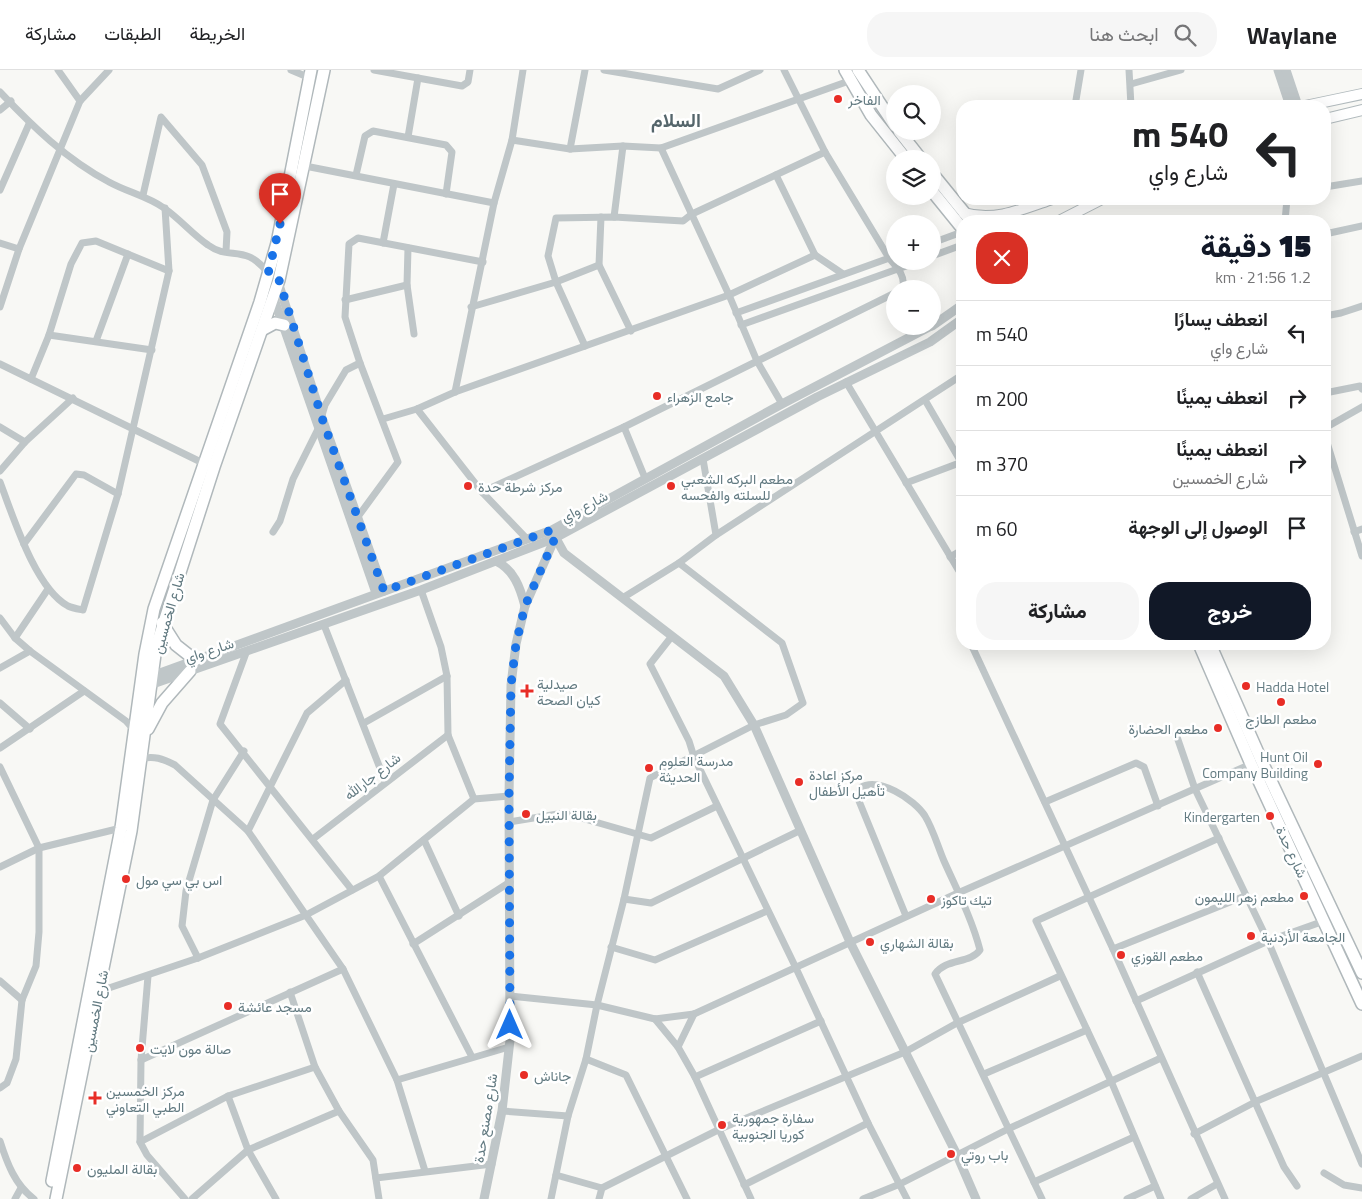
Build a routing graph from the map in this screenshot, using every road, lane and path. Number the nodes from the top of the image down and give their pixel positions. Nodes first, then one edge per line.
1 (58, 70) edge
2 (109, 70) edge
3 (291, 70) edge
4 (324, 70) edge
5 (374, 70) edge
6 (470, 70) edge
7 (523, 70) edge
8 (585, 70) edge
9 (604, 70) edge
10 (760, 70) edge
11 (784, 70) edge
12 (845, 70) edge
13 (1081, 70) edge
14 (1129, 70) edge
15 (1181, 70) edge
16 (1278, 70) edge
17 (1286, 70) edge
18 (859, 73) edge
19 (311, 74) edge
20 (648, 74) edge
21 (418, 78) junction
22 (850, 81) junction
23 (1130, 84) junction
24 (0, 92) edge
25 (1362, 94) edge
26 (799, 98) junction
27 (1076, 100) edge
28 (1131, 100) edge
29 (1288, 100) edge
30 (1296, 100) edge
31 (11, 101) junction
32 (80, 101) junction
33 (1331, 101) edge
34 (0, 110) edge
35 (1362, 110) edge
36 (886, 113) edge
37 (1331, 119) edge
38 (29, 124) junction
39 (408, 137) junction
40 (512, 140) junction
41 (906, 140) edge
42 (623, 146) junction
43 (59, 148) junction
44 (570, 148) junction
45 (662, 148) junction
46 (899, 150) edge
47 (914, 150) edge
48 (825, 152) junction
49 (305, 166) junction
50 (776, 175) junction
51 (356, 176) junction
52 (1362, 181) edge
53 (394, 184) junction
54 (941, 184) edge
55 (1331, 186) edge
56 (0, 190) edge
57 (446, 194) junction
58 (143, 195) junction
59 (941, 202) edge
60 (494, 203) junction
61 (956, 203) edge
62 (957, 205) edge
63 (1034, 205) edge
64 (1091, 205) edge
65 (165, 208) junction
66 (692, 214) junction
67 (965, 215) edge
68 (1000, 215) edge
69 (1071, 215) edge
70 (601, 217) junction
71 (614, 217) junction
72 (956, 221) edge
73 (1362, 226) edge
74 (1331, 233) edge
75 (956, 234) edge
76 (941, 240) edge
77 (0, 242) edge
78 (383, 243) junction
79 (956, 247) edge
80 (408, 248) junction
81 (886, 248) edge
82 (19, 249) junction
83 (226, 251) junction
84 (941, 253) edge
85 (128, 254) junction
86 (815, 255) junction
87 (886, 259) edge
88 (482, 262) junction
89 (599, 265) junction
90 (896, 270) edge
91 (169, 271) junction
92 (268, 274) junction
93 (843, 274) junction
94 (279, 280) junction
95 (556, 282) junction
96 (407, 285) junction
97 (809, 287) junction
98 (729, 295) junction
99 (273, 297) junction
100 (886, 297) edge
101 (814, 299) junction
102 (345, 300) junction
103 (1362, 306) edge
104 (0, 307) edge
105 (471, 307) junction
106 (956, 309) edge
107 (736, 313) junction
108 (1331, 315) edge
109 (941, 320) edge
110 (956, 323) edge
111 (284, 325) junction
112 (741, 325) junction
113 (262, 330) junction
114 (631, 331) junction
115 (49, 334) junction
116 (414, 334) dead end
117 (915, 335) edge
118 (96, 341) junction
119 (586, 346) junction
120 (152, 350) junction
121 (757, 361) junction
122 (360, 363) junction
123 (0, 364) edge
124 (31, 379) junction
125 (956, 379) edge
126 (846, 382) junction
127 (812, 388) junction
128 (1362, 389) edge
129 (1331, 391) edge
130 (455, 392) junction
131 (817, 397) junction
132 (73, 398) junction
133 (925, 400) junction
134 (782, 404) junction
135 (1362, 407) edge
136 (417, 409) junction
137 (322, 418) junction
138 (383, 419) junction
139 (1331, 425) edge
140 (0, 427) edge
141 (624, 427) junction
142 (318, 429) junction
143 (134, 430) junction
144 (875, 432) junction
145 (25, 442) junction
146 (956, 452) edge
147 (1331, 456) edge
148 (703, 459) junction
149 (956, 464) edge
150 (209, 466) junction
151 (0, 471) edge
152 (645, 478) junction
153 (0, 482) edge
154 (906, 483) junction
155 (482, 492) junction
156 (118, 494) junction
157 (357, 518) junction
158 (1362, 529) edge
159 (274, 532) dead end
160 (1354, 532) junction
161 (553, 534) junction
162 (716, 535) junction
163 (527, 539) junction
164 (24, 544) junction
165 (956, 554) edge
166 (1362, 556) edge
167 (950, 557) junction
168 (496, 562) junction
169 (679, 563) junction
170 (956, 566) edge
171 (48, 589) junction
172 (421, 590) junction
173 (380, 592) junction
174 (624, 597) junction
175 (525, 606) junction
176 (0, 618) edge
177 (162, 622) junction
178 (324, 625) junction
179 (284, 628) junction
180 (672, 636) junction
181 (288, 637) junction
182 (15, 638) junction
183 (974, 650) edge
184 (1202, 650) edge
185 (1212, 650) edge
186 (30, 651) junction
187 (246, 653) junction
188 (195, 660) junction
189 (0, 668) edge
190 (190, 671) junction
191 (447, 676) junction
192 (346, 680) junction
193 (146, 682) junction
194 (84, 691) junction
195 (1226, 693) junction
196 (0, 703) edge
197 (364, 723) junction
198 (754, 725) junction
199 (30, 729) junction
200 (134, 730) junction
201 (448, 734) junction
202 (1176, 734) dead end
203 (142, 740) junction
204 (0, 748) edge
205 (244, 750) junction
206 (694, 757) junction
207 (140, 759) junction
208 (1251, 764) junction
209 (0, 767) edge
210 (385, 781) junction
211 (270, 788) junction
212 (1194, 789) junction
213 (509, 796) junction
214 (474, 799) junction
215 (213, 800) junction
216 (1045, 802) junction
217 (717, 806) junction
218 (1158, 806) junction
219 (509, 822) junction
220 (121, 828) junction
221 (801, 830) junction
222 (248, 831) junction
223 (638, 835) junction
224 (1219, 838) junction
225 (313, 839) junction
226 (424, 840) junction
227 (1066, 846) junction
228 (40, 848) junction
229 (743, 858) junction
230 (0, 867) edge
231 (378, 876) junction
232 (510, 882) junction
233 (352, 890) junction
234 (958, 893) junction
235 (1245, 896) junction
236 (1087, 897) junction
237 (624, 900) junction
238 (767, 911) junction
239 (306, 915) junction
240 (459, 916) junction
241 (906, 916) junction
242 (1324, 921) junction
243 (1268, 941) junction
244 (850, 942) junction
245 (413, 944) junction
246 (611, 947) junction
247 (1113, 949) junction
248 (198, 958) junction
249 (101, 962) junction
250 (795, 966) junction
251 (343, 969) junction
252 (1197, 972) junction
253 (1362, 973) edge
254 (148, 976) junction
255 (1060, 976) junction
256 (0, 981) edge
257 (100, 991) junction
258 (290, 992) junction
259 (510, 996) junction
260 (22, 1000) junction
261 (1136, 1001) junction
262 (1362, 1004) edge
263 (597, 1005) junction
264 (694, 1014) junction
265 (655, 1019) junction
266 (821, 1021) junction
267 (957, 1023) junction
268 (1087, 1030) junction
269 (509, 1047) junction
270 (678, 1047) junction
271 (905, 1052) junction
272 (1362, 1056) edge
273 (472, 1057) junction
274 (1161, 1058) junction
275 (586, 1059) junction
276 (141, 1060) junction
277 (315, 1067) junction
278 (1324, 1072) junction
279 (984, 1074) junction
280 (847, 1076) junction
281 (695, 1078) junction
282 (397, 1080) junction
283 (1111, 1081) junction
284 (0, 1088) edge
285 (228, 1096) junction
286 (1256, 1102) junction
287 (339, 1111) junction
288 (502, 1111) junction
289 (568, 1116) junction
290 (868, 1123) junction
291 (1008, 1129) junction
292 (720, 1130) junction
293 (1194, 1134) junction
294 (1134, 1137) junction
295 (0, 1141) edge
296 (140, 1142) junction
297 (248, 1150) junction
298 (666, 1155) junction
299 (957, 1156) junction
300 (492, 1164) junction
301 (1362, 1164) edge
302 (425, 1171) junction
303 (1324, 1173) dead end
304 (556, 1175) junction
305 (376, 1178) junction
306 (1034, 1182) junction
307 (900, 1184) junction
308 (1217, 1184) junction
309 (744, 1185) junction
310 (1155, 1186) junction
311 (1297, 1186) dead end
312 (21, 1188) junction
313 (602, 1188) junction
314 (1362, 1188) edge
315 (15, 1199) edge
316 (34, 1199) edge
317 (49, 1199) edge
318 (56, 1199) edge
319 (185, 1199) edge
320 (192, 1199) edge
321 (276, 1199) edge
322 (379, 1199) edge
323 (484, 1199) edge
324 (551, 1199) edge
325 (599, 1199) edge
326 (687, 1199) edge
327 (751, 1199) edge
328 (863, 1199) edge
329 (907, 1199) edge
330 (976, 1199) edge
331 (1042, 1199) edge
332 (1128, 1199) edge
333 (1161, 1199) edge
334 (1190, 1199) edge
335 (1225, 1199) edge

1 - 32 street
2 - 32 street
3 - 19 street
4 - 49 main road, شارع الخمسين
5 - 21 street
6 - 21 street
7 - 40 street
8 - 44 street
9 - 20 street
10 - 20 street
11 - 26 street
12 - 22 main road
13 - 27 street
14 - 23 street
15 - 23 street
16 - 29 street
17 - 30 street
18 - 22 main road
18 - 36 main road
19 - 92 main road, شارع الخمسين
21 - 39 street
22 - 26 street
22 - 46 main road
23 - 28 street
24 - 31 street
25 - 33 main road
26 - 45 street
26 - 48 street
31 - 34 street
31 - 38 street
32 - 43 street
35 - 37 main road
38 - 43 street
38 - 56 street
39 - 51 street
39 - 57 street
40 - 44 street
40 - 60 street
41 - 47 main road
42 - 44 street
42 - 45 street
42 - 71 street
43 - 58 street
43 - 82 street
45 - 66 street
48 - 50 street
48 - 81 street
49 - 51 street
49 - 94 main road, شارع الخمسين
50 - 66 street
50 - 86 street
51 - 53 street
52 - 55 street
53 - 57 street
53 - 78 street
54 - 61 main road
57 - 60 street
58 - 65 street
58 - 83 street
59 - 72 main road
60 - 88 street
62 - 67 main road
63 - 68 main road
64 - 69 main road
65 - 83 street
65 - 91 street
66 - 71 street
66 - 98 street
70 - 71 street
70 - 89 street
70 - 95 street
73 - 74 street
75 - 76 street
77 - 82 street
78 - 80 street
78 - 102 street
79 - 84 street
80 - 88 street
80 - 96 street
82 - 104 street
83 - 92 street
85 - 91 street
85 - 115 street
85 - 118 street
86 - 93 street
86 - 98 street
87 - 93 street
88 - 105 street
89 - 95 street
89 - 114 street
90 - 101 street
91 - 120 street
92 - 94 street
92 - 99 street
92 - 150 main road, شارع الخمسين
93 - 97 street
94 - 99 main road, شارع الخمسين
94 - 137 street
95 - 105 street
95 - 119 street
96 - 102 street
96 - 116 street
97 - 101 street
97 - 107 street
98 - 107 street
98 - 114 street
99 - 111 street
99 - 113 main road, شارع الخمسين
100 - 121 street
101 - 112 street
102 - 122 street
103 - 108 street
105 - 130 street
106 - 109 street, شارع واي
107 - 112 street
110 - 126 street, شارع واي
111 - 113 main road
111 - 142 street
112 - 121 street
113 - 150 main road, شارع الخمسين
114 - 119 street
115 - 118 street
115 - 124 street
117 - 127 street, شارع واي
118 - 120 street
119 - 130 street
120 - 143 street
121 - 134 street
121 - 141 street
122 - 137 street
122 - 138 street
123 - 124 street
124 - 132 street
125 - 133 street
126 - 131 street, شارع واي
126 - 144 street
127 - 131 street
127 - 134 street, شارع واي
128 - 129 street
130 - 136 street
131 - 148 street, شارع واي
132 - 143 street
132 - 145 street
133 - 144 street
133 - 146 street
134 - 152 street, شارع واي
135 - 139 street
136 - 138 street
136 - 155 street
137 - 142 street
137 - 157 street
138 - 157 street
140 - 145 street
141 - 152 street
141 - 155 street
142 - 159 street
142 - 173 street
143 - 150 street
143 - 156 street
144 - 154 street
144 - 162 street
145 - 151 street
147 - 160 street
148 - 161 street, شارع واي
148 - 162 street
149 - 154 street
150 - 177 main road, شارع الخمسين
150 - 193 main road, شارع الخمسين
152 - 161 street, شارع واي
153 - 164 street
154 - 167 street
155 - 163 street
156 - 164 street
156 - 171 street
157 - 173 street
158 - 160 street
160 - 166 street
161 - 163 street, شارع واي
161 - 168 street, شارع واي
161 - 174 street
161 - 175 street, شارع مصنع حدة
162 - 169 street
163 - 173 street, شارع واي
164 - 171 street
165 - 167 street
167 - 170 street
168 - 172 street, شارع واي
168 - 175 street
169 - 174 street
169 - 198 street
171 - 182 street
172 - 178 street, شارع واي
172 - 191 street
173 - 179 street, شارع واي
174 - 180 street
175 - 213 street, شارع مصنع حدة
176 - 182 street
177 - 188 main road
177 - 193 main road, شارع الخمسين
178 - 181 street, شارع واي
178 - 192 street
179 - 181 street
179 - 188 street, شارع واي
180 - 198 street
180 - 206 street
181 - 187 street, شارع واي
182 - 186 street
183 - 216 street
184 - 195 main road, شارع حدة
185 - 195 main road, شارع حدة
186 - 189 street
186 - 194 street
187 - 190 street, شارع واي
187 - 205 street
188 - 193 street, شارع واي
190 - 193 street, شارع واي
190 - 203 main road
191 - 197 street
191 - 201 street
192 - 197 street
192 - 211 street
193 - 200 main road, شارع الخمسين
193 - 203 main road, شارع الخمسين
194 - 199 street
194 - 200 street
195 - 208 main road, شارع حدة
195 - 253 main road, شارع حدة
196 - 199 street
197 - 210 street
198 - 206 street
198 - 221 street
199 - 204 street
200 - 220 main road, شارع الخمسين
201 - 210 street, شارع جارالله
201 - 214 street
202 - 212 street
203 - 207 main road, شارع الخمسين
205 - 211 street
205 - 215 street
206 - 217 street
206 - 223 street
207 - 215 street
207 - 249 main road, شارع الخمسين
208 - 212 street
208 - 242 main road, شارع حدة
209 - 228 street
210 - 225 street, شارع جارالله
211 - 222 street
211 - 225 street
212 - 218 street
212 - 224 street
213 - 214 street
213 - 219 street, شارع مصنع حدة
214 - 226 street
215 - 222 street
215 - 248 street
216 - 218 street
216 - 227 street
217 - 223 street
217 - 229 street
218 - 227 street
219 - 223 street
219 - 232 street, شارع مصنع حدة
220 - 228 street
220 - 249 main road, شارع الخمسين
221 - 229 street
221 - 244 street
222 - 239 street
223 - 237 street
224 - 235 street
224 - 236 street
225 - 233 street
226 - 231 street
226 - 240 street
227 - 234 street
227 - 236 street
228 - 230 street
228 - 260 street
229 - 237 street
229 - 238 street
231 - 233 street
231 - 245 street
232 - 240 street
232 - 259 street, شارع مصنع حدة
233 - 239 street
234 - 241 street
234 - 241 street
234 - 267 street
235 - 243 street
235 - 247 street
236 - 247 street
236 - 255 street
237 - 246 street
238 - 246 street
238 - 250 street
239 - 248 street
239 - 251 street
240 - 245 street
241 - 244 street
242 - 243 street
242 - 262 main road, شارع حدة
243 - 252 street
243 - 278 street
244 - 250 street
244 - 271 street
245 - 273 street
246 - 263 street
247 - 261 street
248 - 254 street
249 - 257 main road, شارع الخمسين
249 - 317 main road, شارع الخمسين
250 - 264 street
250 - 266 street
251 - 258 street
251 - 282 street
252 - 261 street
252 - 286 street
254 - 257 street
254 - 276 street
255 - 267 street
255 - 268 street
256 - 260 street
257 - 318 main road, شارع الخمسين
258 - 276 street
258 - 277 street
259 - 263 street
259 - 269 street, شارع مصنع حدة
260 - 284 street
261 - 274 street
263 - 265 street
263 - 275 street
264 - 265 street
264 - 270 street
265 - 270 street
266 - 280 street
266 - 281 street
267 - 271 street
267 - 279 street
268 - 279 street
268 - 283 street
269 - 273 street
269 - 288 street, شارع مصنع حدة
270 - 281 street
271 - 280 street
271 - 299 street
272 - 278 street
273 - 282 street
274 - 283 street
274 - 293 street
275 - 289 street
275 - 298 street
276 - 296 street
277 - 285 street
277 - 287 street
278 - 286 street
278 - 301 street
279 - 291 street
280 - 290 street
280 - 292 street
281 - 292 street
282 - 302 street
283 - 291 street
283 - 294 street
285 - 296 street
285 - 297 street
286 - 293 street
286 - 311 street
287 - 297 street
287 - 305 street
288 - 289 street
288 - 300 street, شارع مصنع حدة
289 - 304 street
290 - 307 street
290 - 309 street
291 - 299 street
291 - 306 street
292 - 298 street
292 - 309 street
293 - 308 street
294 - 306 street
294 - 310 street
295 - 312 street
296 - 319 street
297 - 320 street
297 - 321 street
298 - 313 street
298 - 326 street
299 - 307 street
299 - 330 street
300 - 302 street
300 - 323 street, شارع مصنع حدة
302 - 305 street
303 - 314 street
304 - 313 street
304 - 324 street
305 - 322 street
306 - 331 street
307 - 328 street
307 - 329 street
308 - 334 street
308 - 335 street
309 - 327 street
310 - 332 street
310 - 333 street
312 - 315 street
312 - 316 street
313 - 325 street

